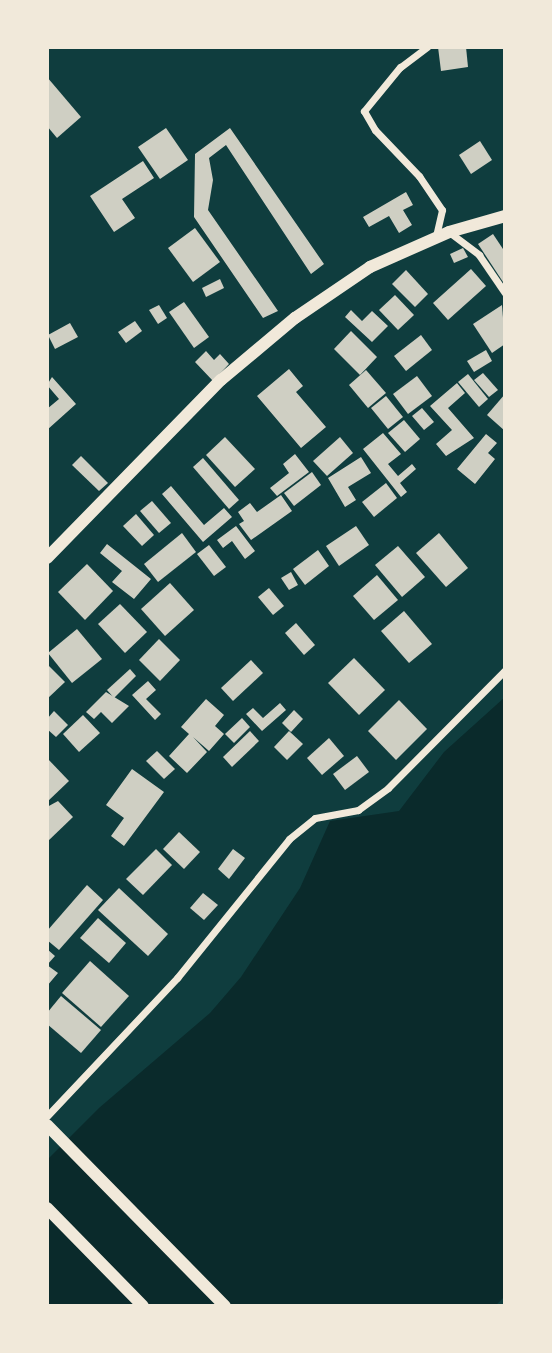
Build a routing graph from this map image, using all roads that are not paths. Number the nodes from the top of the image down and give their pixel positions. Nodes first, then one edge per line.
1 (426, 47) edge
2 (505, 216) edge
3 (442, 235) junction
4 (505, 293) edge
5 (47, 558) edge
6 (505, 670) edge
7 (47, 1116) edge
8 (47, 1125) edge
9 (47, 1208) edge
10 (143, 1306) edge
11 (225, 1306) edge

1 - 3 street
2 - 3 main road
3 - 4 street
3 - 5 main road
6 - 7 street
8 - 11 main road
9 - 10 main road

